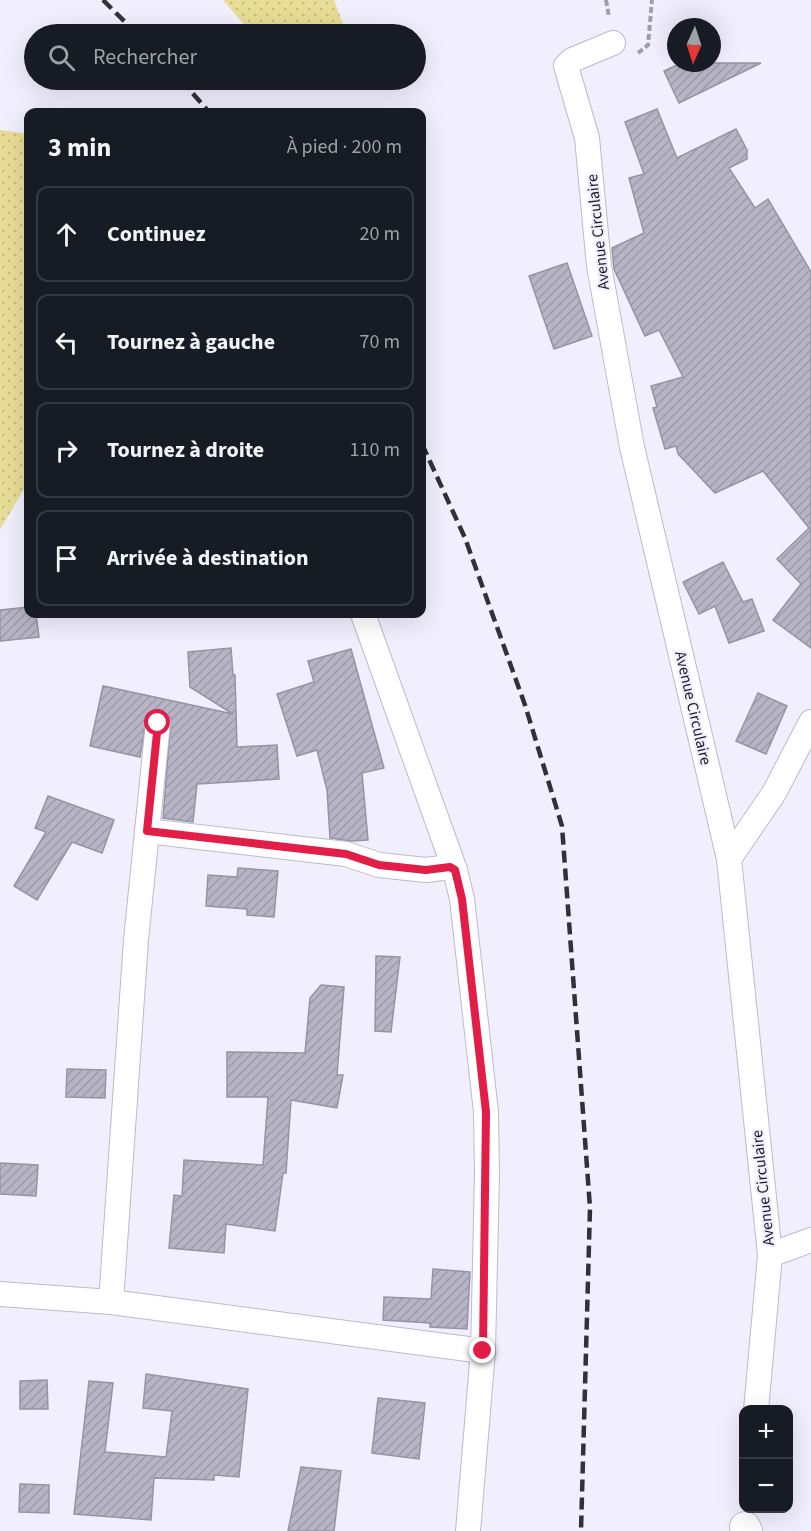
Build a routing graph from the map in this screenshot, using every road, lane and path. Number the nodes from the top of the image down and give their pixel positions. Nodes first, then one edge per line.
1 (613, 43) dead end
2 (364, 618) edge
3 (811, 722) edge
4 (158, 723) dead end
5 (147, 831) junction
6 (729, 860) junction
7 (455, 870) junction
8 (811, 1240) edge
9 (770, 1255) junction
10 (0, 1294) edge
11 (111, 1302) junction
12 (483, 1351) junction
13 (756, 1405) edge
14 (468, 1531) edge

1 - 6 street, Avenue Circulaire
2 - 7 street
3 - 6 street
4 - 5 street
5 - 7 street
5 - 11 street
6 - 9 street, Avenue Circulaire
7 - 12 street
8 - 9 street
9 - 13 street, Avenue Circulaire
10 - 11 street
11 - 12 street
12 - 14 street

